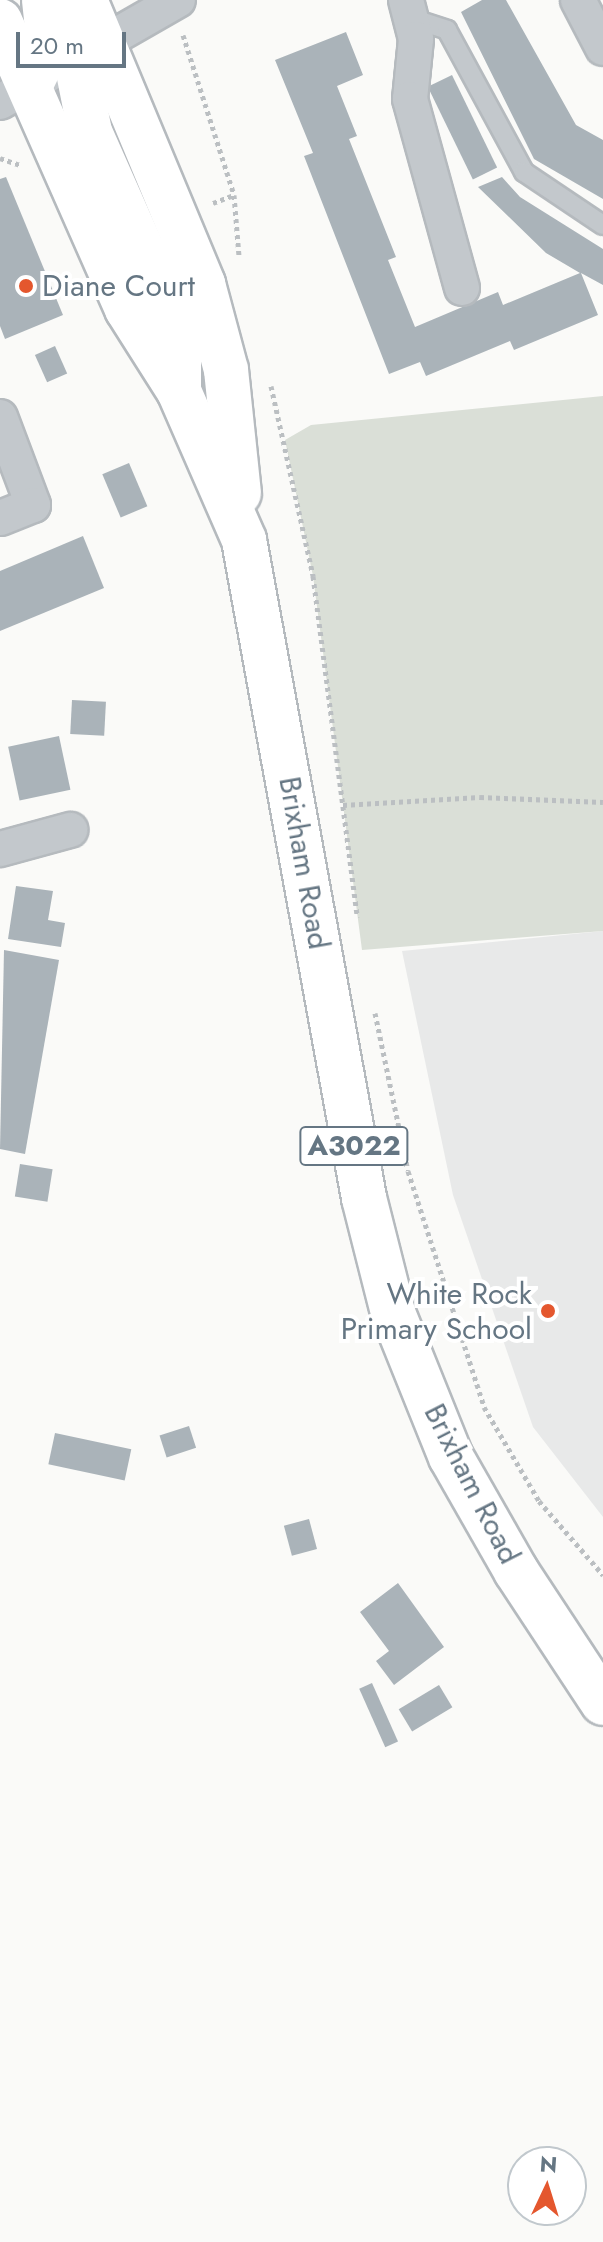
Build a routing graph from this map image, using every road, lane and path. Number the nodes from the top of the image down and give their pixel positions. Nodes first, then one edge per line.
1 (578, 0) edge
2 (175, 2) edge
3 (68, 3) edge
4 (408, 9) edge
5 (2, 33) edge
6 (603, 48) edge
7 (91, 53) junction
8 (15, 95) edge
9 (603, 225) edge
10 (239, 258) dead end
11 (462, 288) dead end
12 (269, 379) dead end
13 (179, 391) junction
14 (0, 417) edge
15 (0, 518) edge
16 (244, 540) junction
17 (603, 802) edge
18 (343, 805) junction
19 (70, 830) dead end
20 (0, 849) edge
21 (358, 921) dead end
22 (374, 1009) dead end
23 (603, 1575) edge
24 (603, 1703) edge

1 - 6 street
2 - 7 street
2 - 10 path
3 - 5 street
3 - 7 main road, A3022
3 - 8 main road
4 - 9 lane
4 - 11 street
5 - 8 main road, Brixham Road / A3022
7 - 8 street
7 - 13 main road
7 - 16 main road, A3022
8 - 13 main road, Brixham Road / A3022
12 - 18 path
13 - 16 main road, Brixham Road / A3022
14 - 15 street
16 - 24 main road, Brixham Road / A3022
17 - 18 path
18 - 21 path
19 - 20 street
22 - 23 path

